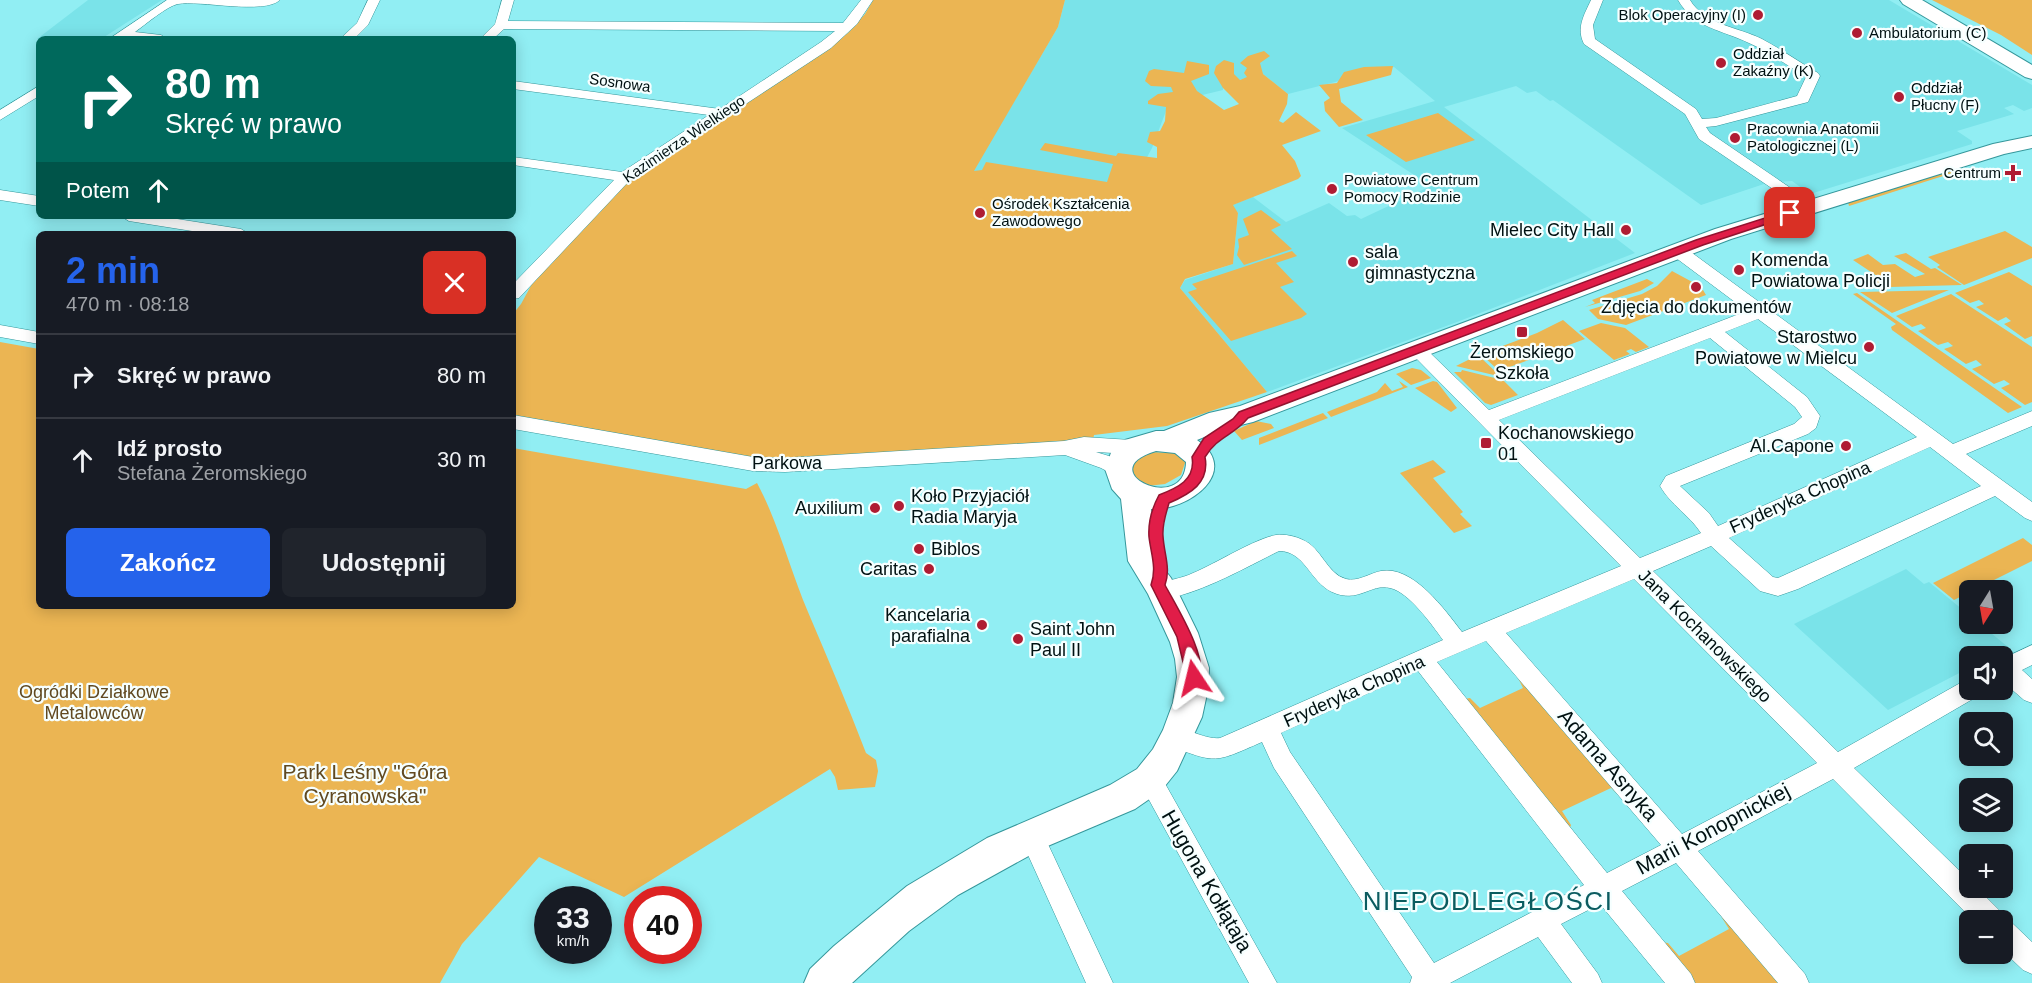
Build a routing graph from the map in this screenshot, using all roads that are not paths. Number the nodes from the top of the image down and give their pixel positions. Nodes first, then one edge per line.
1 (175, 0) edge
2 (274, 0) edge
3 (374, 0) edge
4 (508, 0) edge
5 (867, 0) edge
6 (1598, 0) edge
7 (1684, 0) edge
8 (1909, 0) edge
9 (1917, 0) edge
10 (501, 26) junction
11 (847, 27) junction
12 (121, 36) edge
13 (349, 36) edge
14 (489, 36) edge
15 (2032, 64) edge
16 (2032, 73) edge
17 (516, 85) edge
18 (36, 94) edge
19 (722, 113) junction
20 (0, 116) edge
21 (1697, 123) junction
22 (2032, 131) edge
23 (2032, 142) edge
24 (2000, 148) junction
25 (516, 161) edge
26 (625, 177) junction
27 (0, 195) edge
28 (36, 201) edge
29 (1809, 207) junction
30 (142, 219) edge
31 (209, 219) edge
32 (195, 231) edge
33 (1678, 251) junction
34 (520, 277) edge
35 (1760, 312) junction
36 (1711, 330) junction
37 (0, 332) edge
38 (36, 338) edge
39 (1418, 351) junction
40 (1244, 415) junction
41 (1486, 418) junction
42 (2032, 418) edge
43 (516, 423) edge
44 (1931, 440) junction
45 (1168, 441) junction
46 (1064, 448) junction
47 (1953, 452) junction
48 (1199, 457) junction
49 (1124, 458) junction
50 (1997, 487) junction
51 (1134, 494) junction
52 (1164, 499) junction
53 (2032, 513) edge
54 (1714, 536) junction
55 (1636, 568) junction
56 (1160, 588) junction
57 (1490, 630) junction
58 (1458, 643) junction
59 (2032, 654) edge
60 (1422, 660) junction
61 (2013, 664) edge
62 (2013, 678) edge
63 (2032, 693) edge
64 (1959, 695) edge
65 (1261, 733) junction
66 (1176, 738) junction
67 (1835, 765) junction
68 (1150, 779) junction
69 (1031, 835) junction
70 (1679, 847) junction
71 (1603, 887) junction
72 (1981, 910) edge
73 (1542, 921) junction
74 (2013, 943) edge
75 (2032, 961) edge
76 (1425, 982) edge
77 (824, 983) edge
78 (1100, 983) edge
79 (1264, 983) edge
80 (1589, 983) edge
81 (1682, 983) edge
82 (1796, 983) edge

1 - 2 street
1 - 12 street
3 - 13 street
4 - 10 street
5 - 11 street, Kazimierza Wielkiego
6 - 21 street
7 - 21 street
8 - 16 street
9 - 15 street
10 - 11 street
10 - 14 street
11 - 19 street, Kazimierza Wielkiego
17 - 19 street, Sosnowa
18 - 20 street
19 - 26 street, Kazimierza Wielkiego
21 - 29 street
22 - 24 street
23 - 24 street
24 - 29 street
25 - 26 street
26 - 34 street, Kazimierza Wielkiego
27 - 28 street
29 - 33 street
30 - 32 street
31 - 32 street
33 - 35 street
33 - 39 street
35 - 36 street
35 - 44 street
36 - 41 street
36 - 54 street
37 - 38 street
39 - 40 street
39 - 41 street, Jana Kochanowskiego
40 - 45 street
40 - 48 street
41 - 55 street, Jana Kochanowskiego
42 - 47 street
43 - 46 street, Parkowa
44 - 47 street
44 - 54 street, Fryderyka Chopina
45 - 48 street
45 - 49 street
46 - 49 street, Parkowa
46 - 49 street, Parkowa
47 - 50 street
48 - 52 street
49 - 51 street
50 - 53 street
50 - 54 street
51 - 52 street
51 - 56 street
52 - 56 street
54 - 55 street, Fryderyka Chopina
55 - 57 street, Fryderyka Chopina
55 - 67 street, Jana Kochanowskiego
56 - 58 street
56 - 66 street
57 - 58 street, Fryderyka Chopina
57 - 70 street, Adama Asnyka
58 - 60 street, Fryderyka Chopina
59 - 61 street
60 - 65 street, Fryderyka Chopina
60 - 71 street
62 - 63 street
64 - 67 street, Marii Konopnickiej
65 - 66 street, Fryderyka Chopina
65 - 76 street
66 - 68 street
67 - 70 street, Marii Konopnickiej
67 - 72 street, Jana Kochanowskiego
68 - 69 street
68 - 79 street, Hugona Kołłątaja
69 - 77 street
69 - 78 street
70 - 71 street, Marii Konopnickiej
70 - 82 street, Adama Asnyka
71 - 73 street, Marii Konopnickiej
71 - 81 street
73 - 76 street, Marii Konopnickiej
73 - 80 street
74 - 75 street

